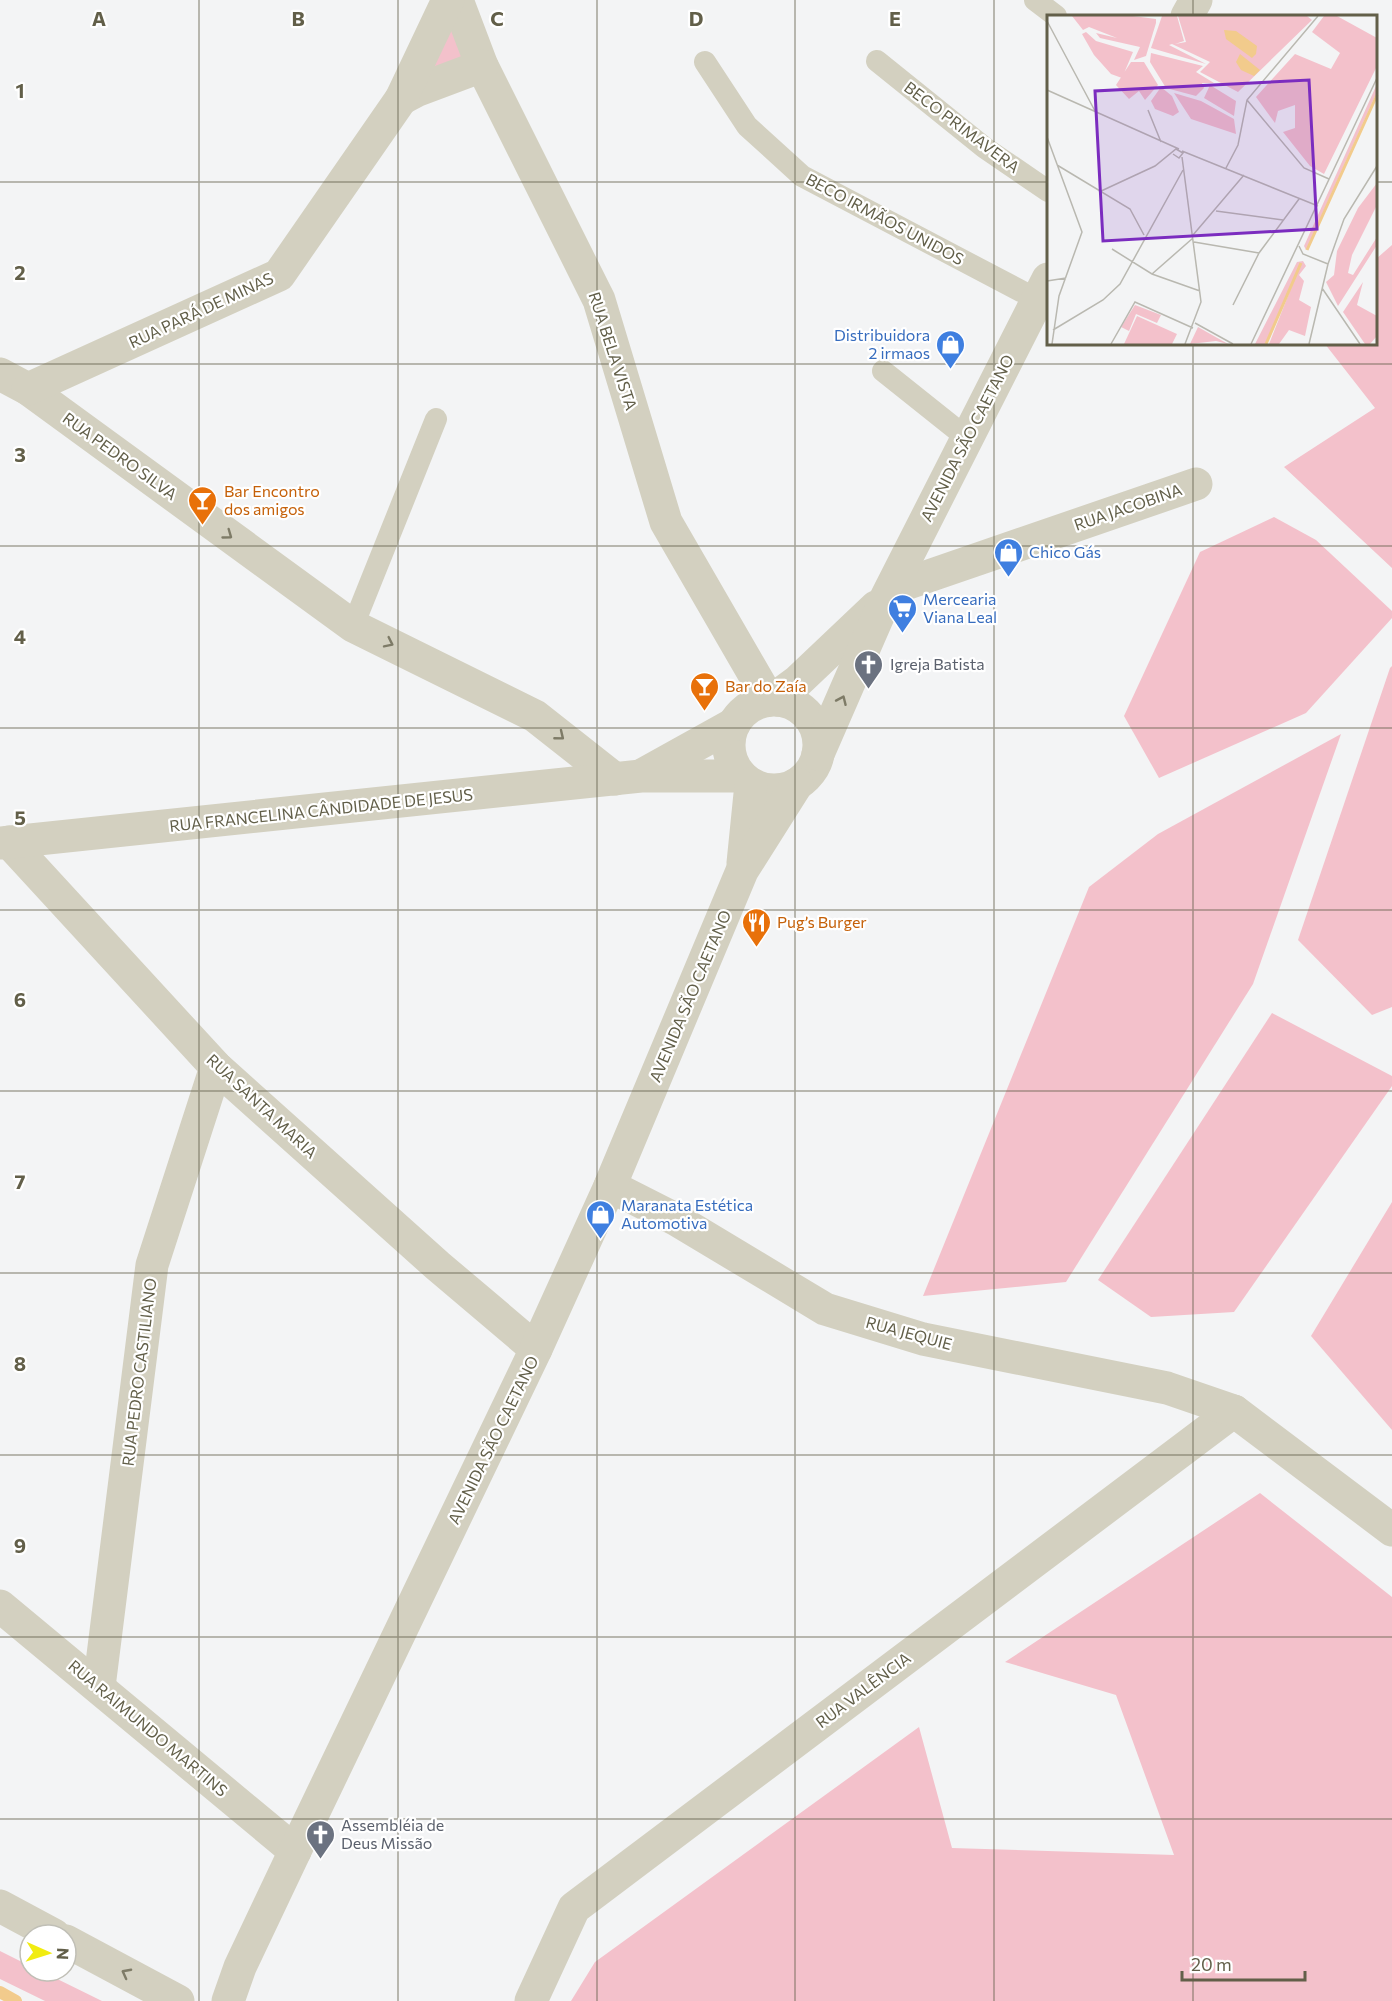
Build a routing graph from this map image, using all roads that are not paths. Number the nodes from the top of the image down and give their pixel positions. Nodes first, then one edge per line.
1 (447, 0) edge
2 (457, 0) edge
3 (1035, 0) edge
4 (1196, 0) edge
5 (1055, 15) edge
6 (1188, 15) edge
7 (877, 61) dead end
8 (705, 62) dead end
9 (482, 66) junction
10 (401, 99) junction
11 (1047, 190) edge
12 (1043, 290) edge
13 (883, 371) dead end
14 (14, 382) edge
15 (436, 419) dead end
16 (967, 438) junction
17 (1196, 484) dead end
18 (889, 593) junction
19 (353, 626) junction
20 (774, 700) junction
21 (734, 724) junction
22 (818, 754) junction
23 (628, 778) junction
24 (746, 780) junction
25 (797, 784) junction
26 (5, 842) edge
27 (742, 871) junction
28 (216, 1066) junction
29 (610, 1186) junction
30 (536, 1349) junction
31 (1234, 1411) junction
32 (1392, 1530) edge
33 (0, 1606) edge
34 (99, 1687) junction
35 (295, 1851) junction
36 (0, 1906) edge
37 (32, 1923) edge
38 (78, 1947) edge
39 (178, 2001) edge
40 (228, 2001) edge
41 (531, 2001) edge

1 - 10 street, RUA PARÁ DE MINAS
2 - 9 street, RUA BELA VISTA
3 - 5 lane
4 - 6 street
7 - 11 lane, BECO PRIMAVERA
8 - 12 lane, BECO IRMÃOS UNIDOS
9 - 10 street, RUA PARÁ DE MINAS
9 - 20 street, RUA BELA VISTA
10 - 14 street, RUA PARÁ DE MINAS
12 - 16 street, AVENIDA SÃO CAETANO
13 - 16 lane
14 -> 19 street, RUA PEDRO SILVA
15 - 19 lane
16 - 18 street, AVENIDA SÃO CAETANO
17 - 18 street, RUA JACOBINA
18 - 20 street
22 -> 18 street, AVENIDA SÃO CAETANO
19 -> 23 street, RUA PEDRO SILVA
20 - 21 street
20 - 22 street
21 - 23 street
21 - 24 street
22 - 25 street
23 - 24 street, RUA FRANCELINA CÂNDIDADE DE JESUS
23 - 26 street, RUA FRANCELINA CÂNDIDADE DE JESUS
24 - 25 street
24 - 27 street
25 - 27 street
26 - 28 street, RUA SANTA MARIA
27 - 29 street, AVENIDA SÃO CAETANO
28 - 30 street, RUA SANTA MARIA
28 - 34 street, RUA PEDRO CASTILIANO
29 - 30 street, AVENIDA SÃO CAETANO
29 - 31 street, RUA JEQUIE
30 - 35 street, AVENIDA SÃO CAETANO
31 - 32 street, RUA JEQUIE
31 - 41 street, RUA VALÊNCIA
33 - 34 street, RUA RAIMUNDO MARTINS
34 - 35 street, RUA RAIMUNDO MARTINS
35 - 40 street, AVENIDA SÃO CAETANO
36 - 37 street
39 -> 38 street

